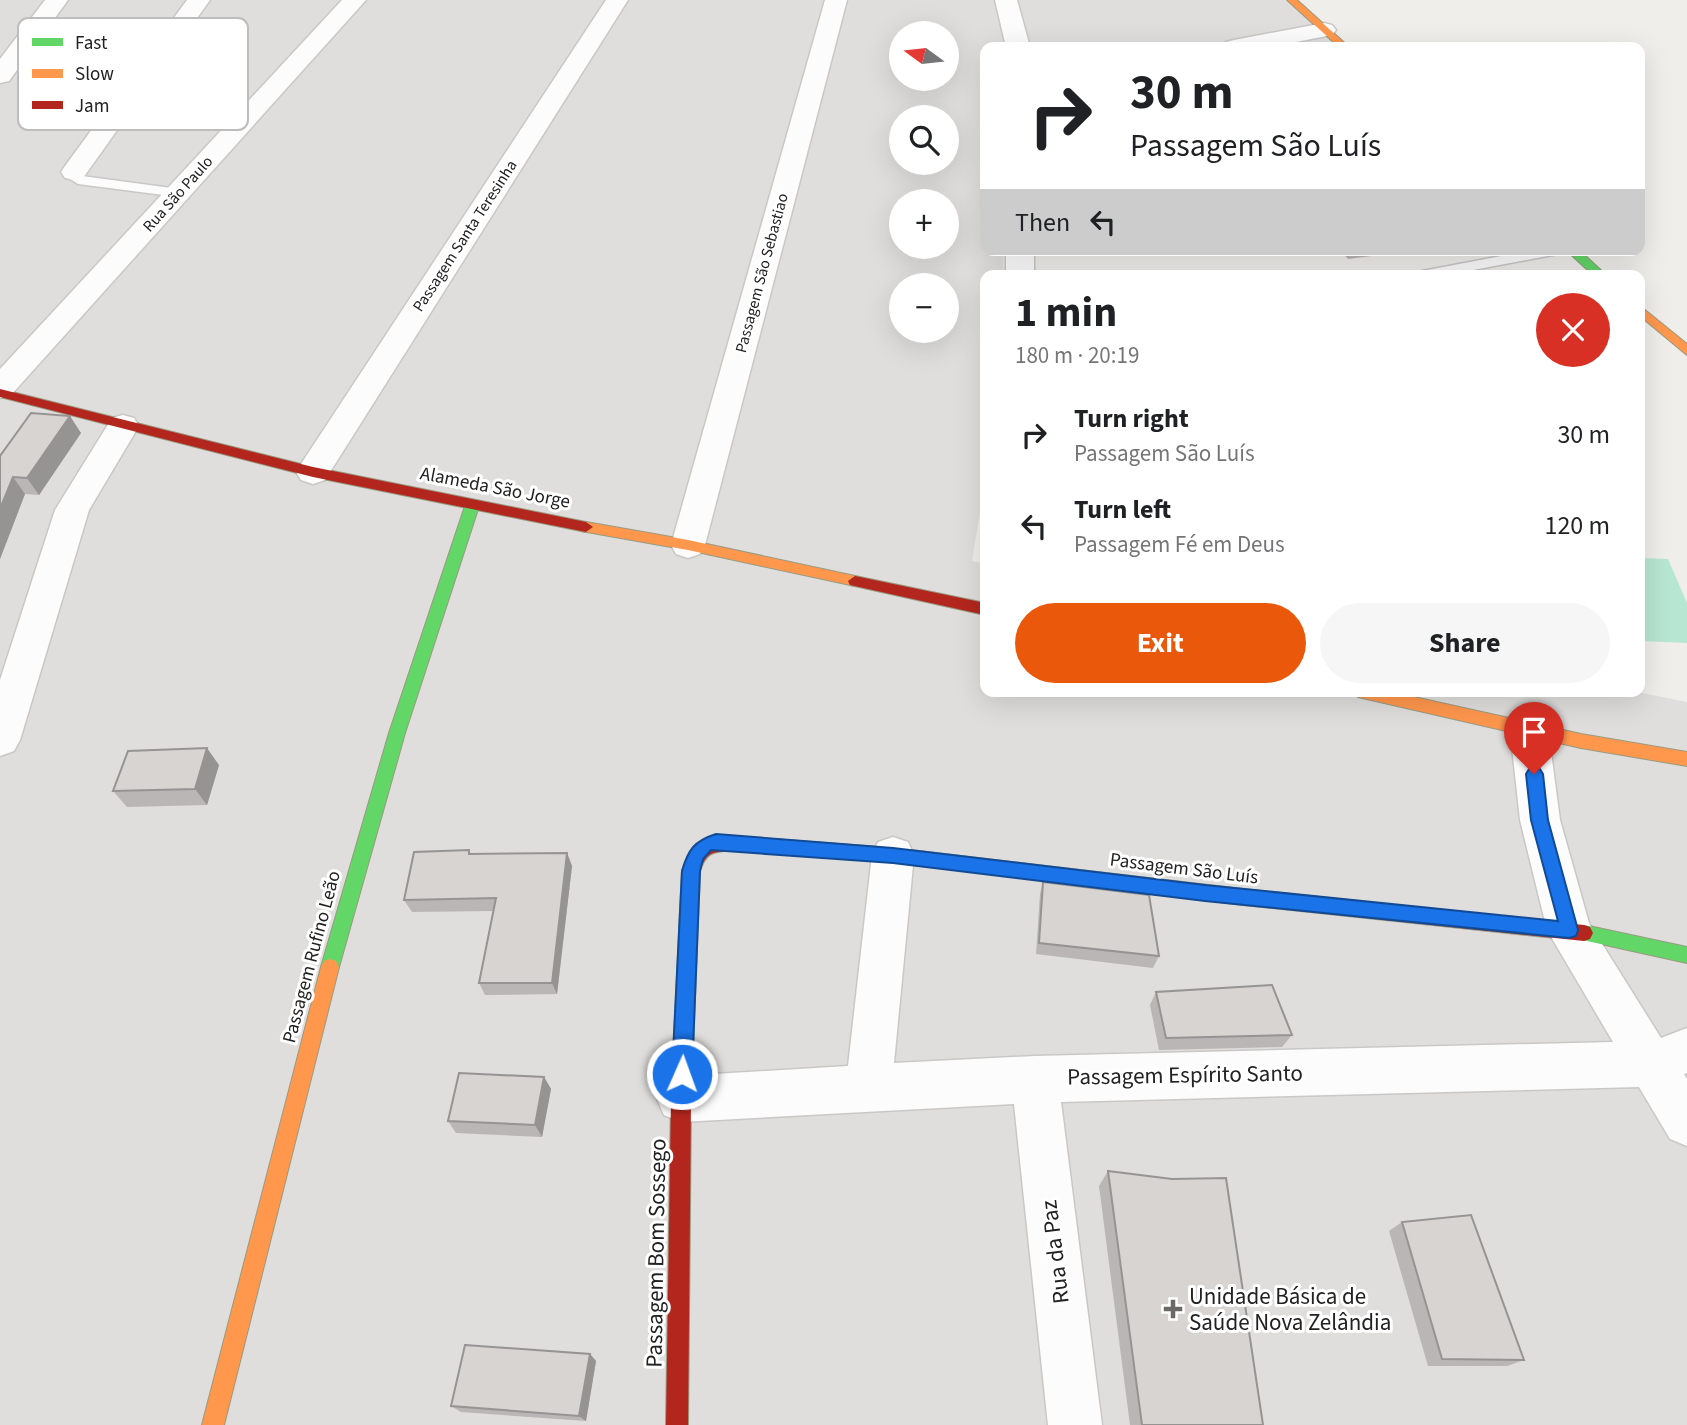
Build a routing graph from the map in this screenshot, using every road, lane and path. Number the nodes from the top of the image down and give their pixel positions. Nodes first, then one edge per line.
1 (57, 0) edge
2 (199, 0) edge
3 (355, 0) edge
4 (617, 0) edge
5 (836, 0) edge
6 (1006, 0) edge
7 (1292, 0) edge
8 (44, 18) edge
9 (186, 18) edge
10 (1324, 30) junction
11 (1017, 42) edge
12 (1260, 42) edge
13 (1338, 42) edge
14 (18, 52) edge
15 (0, 76) edge
16 (248, 117) edge
17 (105, 130) edge
18 (236, 130) edge
19 (74, 172) joint
20 (179, 193) junction
21 (1525, 256) edge
22 (1579, 256) edge
23 (1449, 270) edge
24 (1594, 270) edge
25 (1645, 314) edge
26 (1687, 351) edge
27 (0, 391) edge
28 (122, 426) junction
29 (313, 472) junction
30 (472, 506) junction
31 (688, 545) junction
32 (980, 607) edge
33 (1385, 697) edge
34 (1529, 729) junction
35 (0, 740) edge
36 (1687, 759) edge
37 (893, 855) junction
38 (691, 871) joint
39 (1569, 930) junction
40 (1687, 956) edge
41 (1670, 1057) edge
42 (1035, 1079) junction
43 (869, 1086) junction
44 (681, 1099) junction
45 (1687, 1122) edge
46 (212, 1425) edge
47 (677, 1425) edge
48 (1075, 1425) edge

1 - 8 street
2 - 9 street
3 - 16 street, Rua São Paulo
4 - 29 street, Passagem Santa Teresinha
5 - 31 street, Passagem São Sebastiao
6 - 11 street
7 - 10 street
10 - 12 street
10 - 13 street
14 - 15 street
17 - 19 street
18 - 20 street, Rua São Paulo
19 - 20 lane
20 - 27 street, Rua São Paulo
21 - 23 lane
22 - 24 street
25 - 26 street
27 - 28 street, Alameda São Jorge
28 - 29 street, Alameda São Jorge
28 - 35 street
29 - 30 street, Alameda São Jorge
30 - 31 street, Alameda São Jorge
30 - 46 street, Passagem Rufino Leão
31 - 32 street, Alameda São Jorge
33 - 34 street
34 - 36 street
34 - 39 street
37 - 38 street, Passagem São Luís
37 - 39 street, Passagem São Luís
37 - 43 street
38 - 44 street, Passagem Bom Sossego
39 - 40 street, Passagem São Luís
39 - 41 street
41 - 42 street, Passagem Espírito Santo
41 - 45 street
42 - 43 street, Passagem Espírito Santo
42 - 48 street, Rua da Paz
43 - 44 street, Passagem Espírito Santo
44 - 47 street, Passagem Bom Sossego

